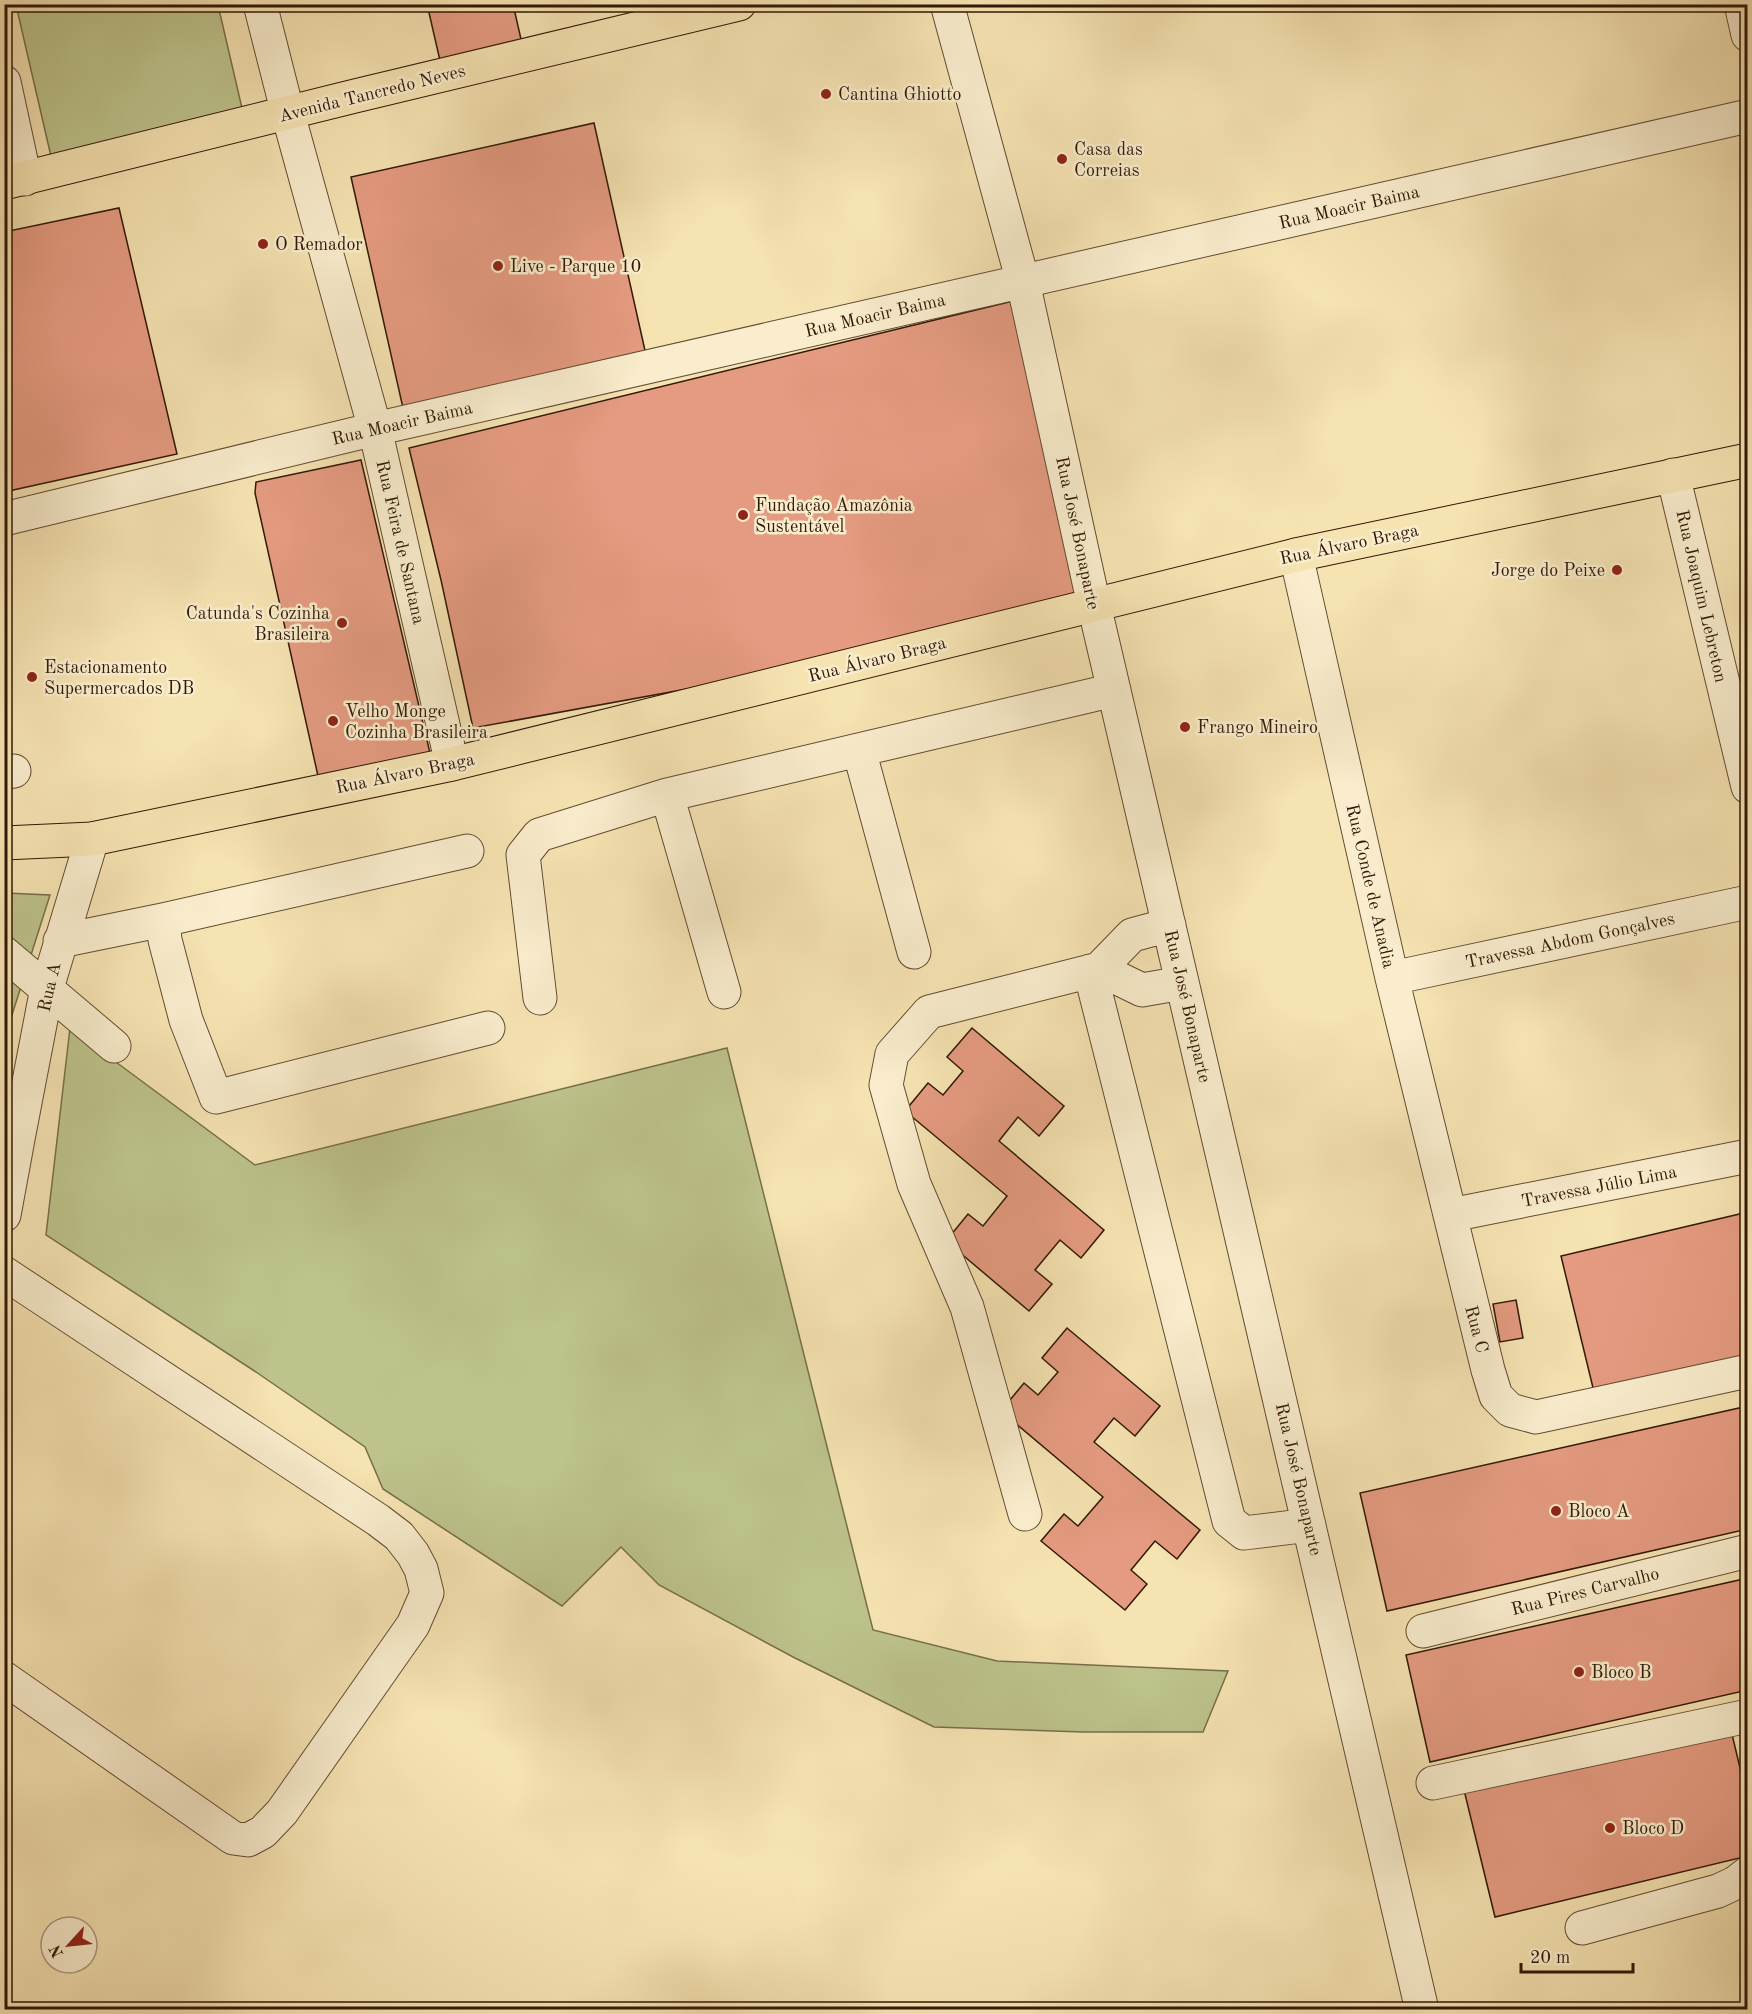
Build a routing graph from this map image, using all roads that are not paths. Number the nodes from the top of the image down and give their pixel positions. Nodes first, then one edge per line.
1 (260, 4) edge
2 (739, 4) edge
3 (947, 4) edge
4 (1741, 4) edge
5 (1748, 35) edge
6 (4, 82) edge
7 (288, 114) junction
8 (1748, 116) edge
9 (15, 181) edge
10 (1023, 282) junction
11 (375, 429) junction
12 (1748, 460) edge
13 (1673, 475) junction
14 (4, 519) edge
15 (1296, 555) junction
16 (1094, 605) junction
17 (1114, 690) junction
18 (859, 750) junction
19 (452, 764) junction
20 (1748, 787) edge
21 (668, 795) junction
22 (92, 839) junction
23 (4, 843) edge
24 (466, 851) dead end
25 (1748, 902) edge
26 (163, 920) junction
27 (1169, 924) junction
28 (60, 941) junction
29 (914, 952) dead end
30 (4, 953) edge
31 (1094, 970) junction
32 (1392, 978) junction
33 (1182, 983) junction
34 (47, 988) junction
35 (724, 992) dead end
36 (540, 998) dead end
37 (488, 1028) dead end
38 (114, 1046) dead end
39 (9, 1140) edge
40 (1748, 1156) edge
41 (4, 1215) edge
42 (1451, 1215) junction
43 (4, 1273) edge
44 (1748, 1371) edge
45 (1025, 1514) dead end
46 (1310, 1525) junction
47 (1748, 1551) edge
48 (1423, 1631) dead end
49 (4, 1678) edge
50 (1748, 1716) edge
51 (1433, 1783) dead end
52 (1748, 1873) edge
53 (1582, 1928) dead end
54 (1422, 2010) edge

1 - 7 street, Rua Feira de Santana
2 - 7 main road, Avenida Tancredo Neves
3 - 10 street, Rua José Bonaparte
4 - 5 street
6 - 9 street
7 - 9 main road, Avenida Tancredo Neves
7 - 11 street, Rua Feira de Santana
8 - 10 street, Rua Moacir Baima
10 - 11 street, Rua Moacir Baima
10 - 16 street, Rua José Bonaparte
11 - 14 street, Rua Moacir Baima
11 - 19 street, Rua Feira de Santana
12 - 13 main road, Rua Álvaro Braga
13 - 15 main road, Rua Álvaro Braga
13 - 20 street, Rua Joaquim Lebreton
15 - 16 main road, Rua Álvaro Braga
15 - 32 street, Rua Conde de Anadia
16 - 17 street, Rua José Bonaparte
16 - 19 main road, Rua Álvaro Braga
17 - 18 street
17 - 27 street, Rua José Bonaparte
18 - 21 street
18 - 29 street
19 - 22 main road, Rua Álvaro Braga
21 - 35 street
21 - 36 street
22 - 23 main road, Rua Álvaro Braga
22 - 28 street, Rua A
24 - 26 street
25 - 32 street, Travessa Abdom Gonçalves
26 - 28 street
26 - 37 street
27 - 31 street
27 - 33 street, Rua José Bonaparte
28 - 34 street, Rua A
30 - 34 street
31 - 33 street
31 - 45 street
31 - 46 street
32 - 42 street, Rua Conde de Anadia
33 - 46 street, Rua José Bonaparte
34 - 38 street
34 - 39 street, Rua A
39 - 41 street, Rua A
40 - 42 street, Travessa Júlio Lima
42 - 44 street, Rua C
43 - 49 street
46 - 54 street, Rua José Bonaparte
47 - 48 street, Rua Pires Carvalho
50 - 51 street
52 - 53 street

